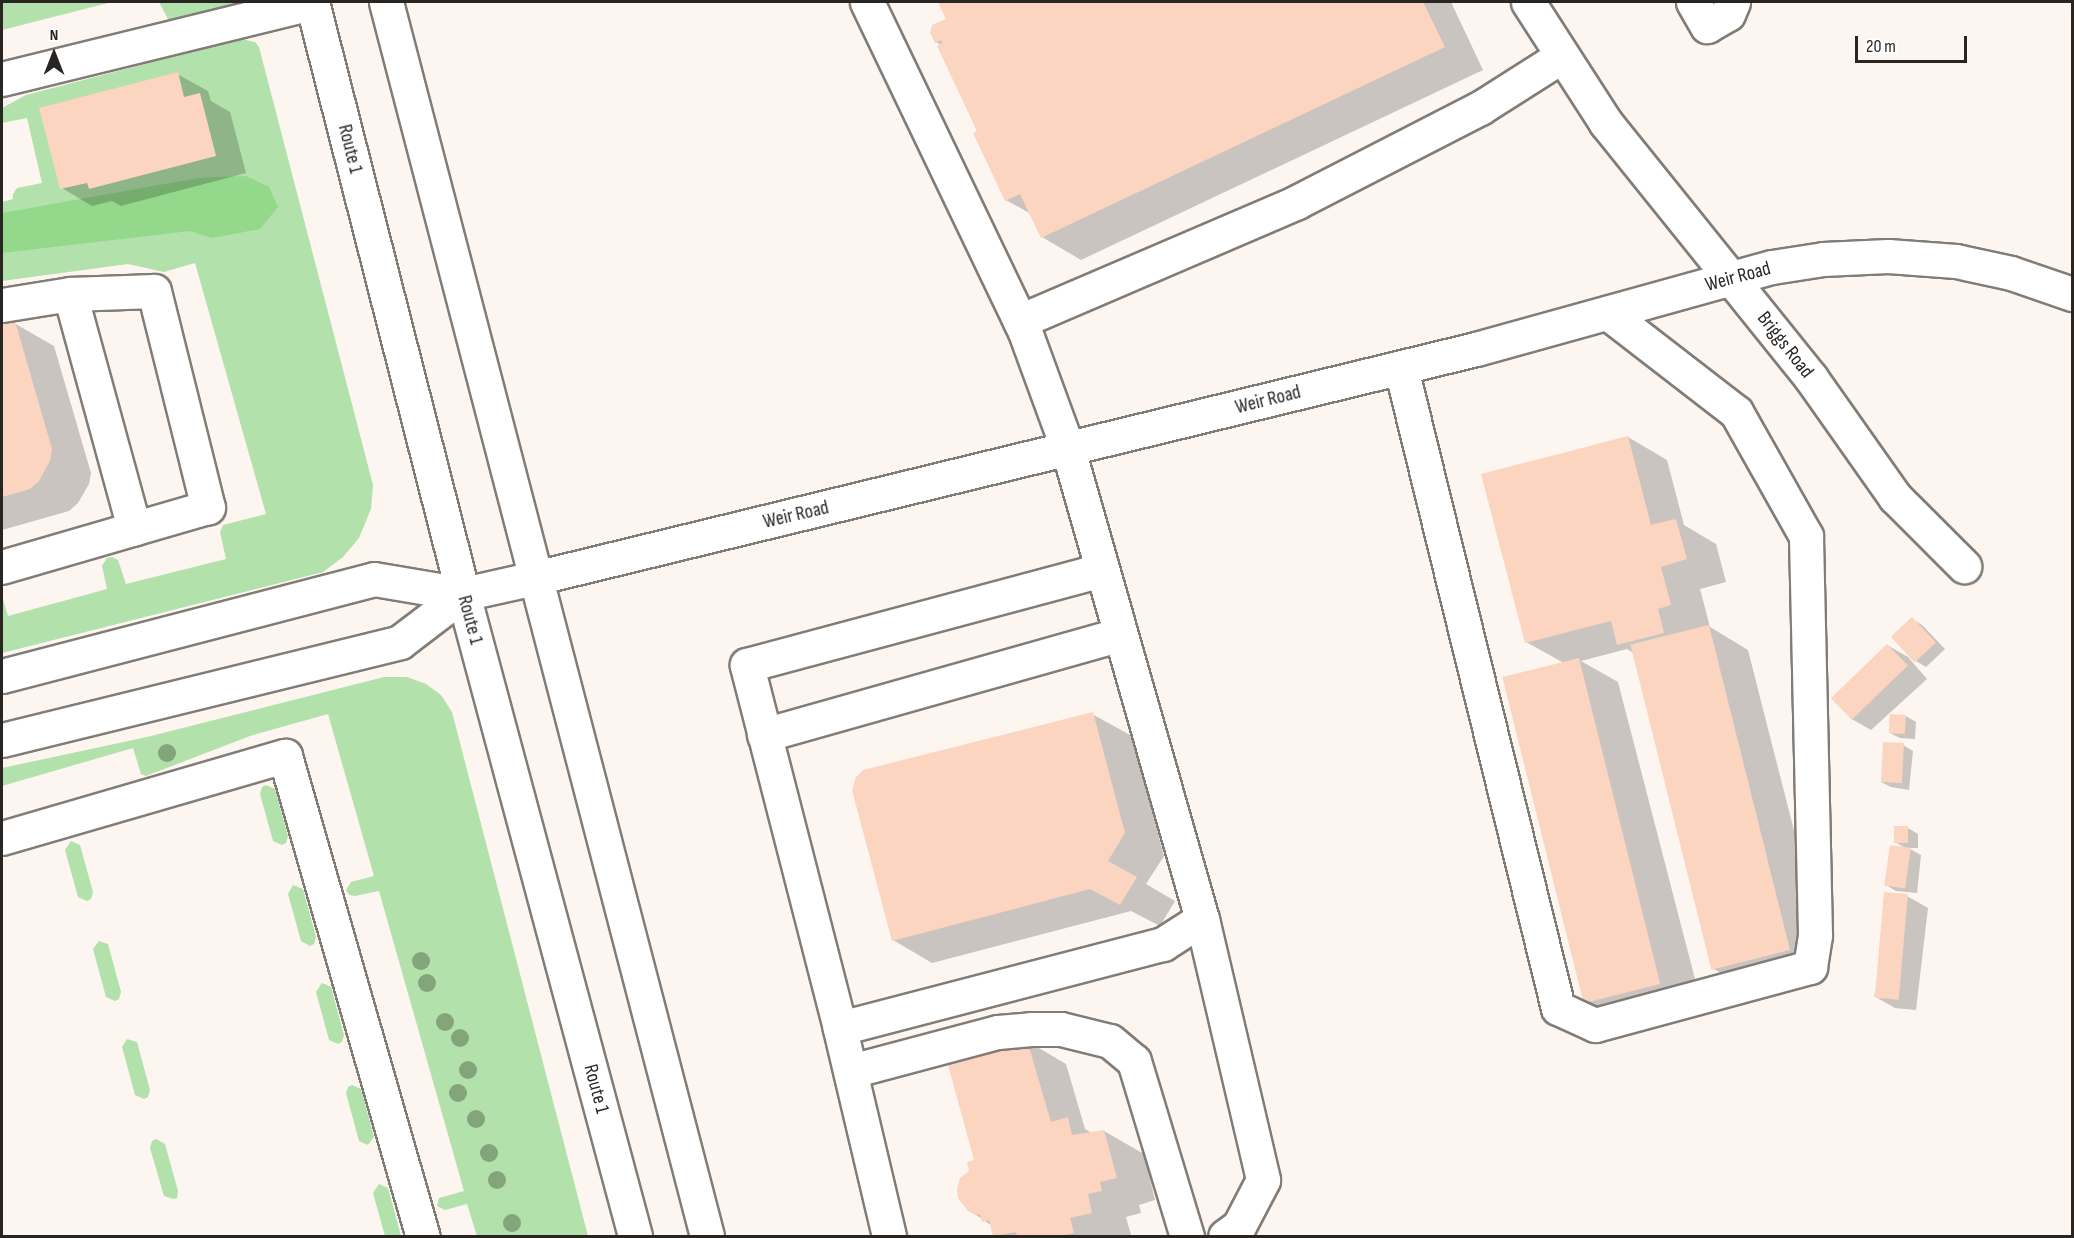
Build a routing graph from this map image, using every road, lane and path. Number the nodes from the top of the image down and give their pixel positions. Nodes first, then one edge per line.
1 (312, 2) edge
2 (386, 2) edge
3 (867, 2) edge
4 (1528, 2) edge
5 (1693, 2) edge
6 (1733, 2) edge
7 (1562, 56) junction
8 (2, 79) edge
9 (1733, 278) junction
10 (70, 294) junction
11 (2073, 294) edge
12 (2, 305) edge
13 (1608, 313) junction
14 (1020, 321) junction
15 (1401, 368) junction
16 (1068, 449) junction
17 (135, 528) junction
18 (1964, 566) dead end
19 (2, 567) edge
20 (1102, 570) junction
21 (535, 578) junction
22 (463, 594) junction
23 (1120, 634) junction
24 (2, 676) edge
25 (764, 735) junction
26 (2, 741) edge
27 (2, 838) edge
28 (1202, 919) junction
29 (840, 1028) junction
30 (851, 1071) junction
31 (423, 1236) edge
32 (635, 1236) edge
33 (707, 1236) edge
34 (890, 1236) edge
35 (1187, 1236) edge
36 (1225, 1236) edge

1 - 8 main road
1 - 22 main road, Route 1
2 - 21 main road
3 - 14 main road
4 - 7 main road, Briggs Road
5 - 6 main road
7 - 9 main road, Briggs Road
7 - 14 main road
9 - 11 main road, Weir Road
9 - 13 main road, Weir Road
9 - 18 main road, Briggs Road
10 - 12 main road
10 - 17 main road
10 - 17 main road
13 - 15 main road, Weir Road
13 - 15 main road
14 - 16 main road
15 - 16 main road, Weir Road
16 - 20 main road
16 - 21 main road, Weir Road
17 - 19 main road
20 - 23 main road
20 - 25 main road
21 - 22 main road, Weir Road
21 - 33 main road
22 - 24 main road
22 - 26 main road
22 - 32 main road, Route 1
23 - 25 main road
23 - 28 main road
25 - 29 main road
27 - 31 main road
28 - 29 main road
28 - 36 main road
29 - 30 main road
30 - 34 main road
30 - 35 main road

